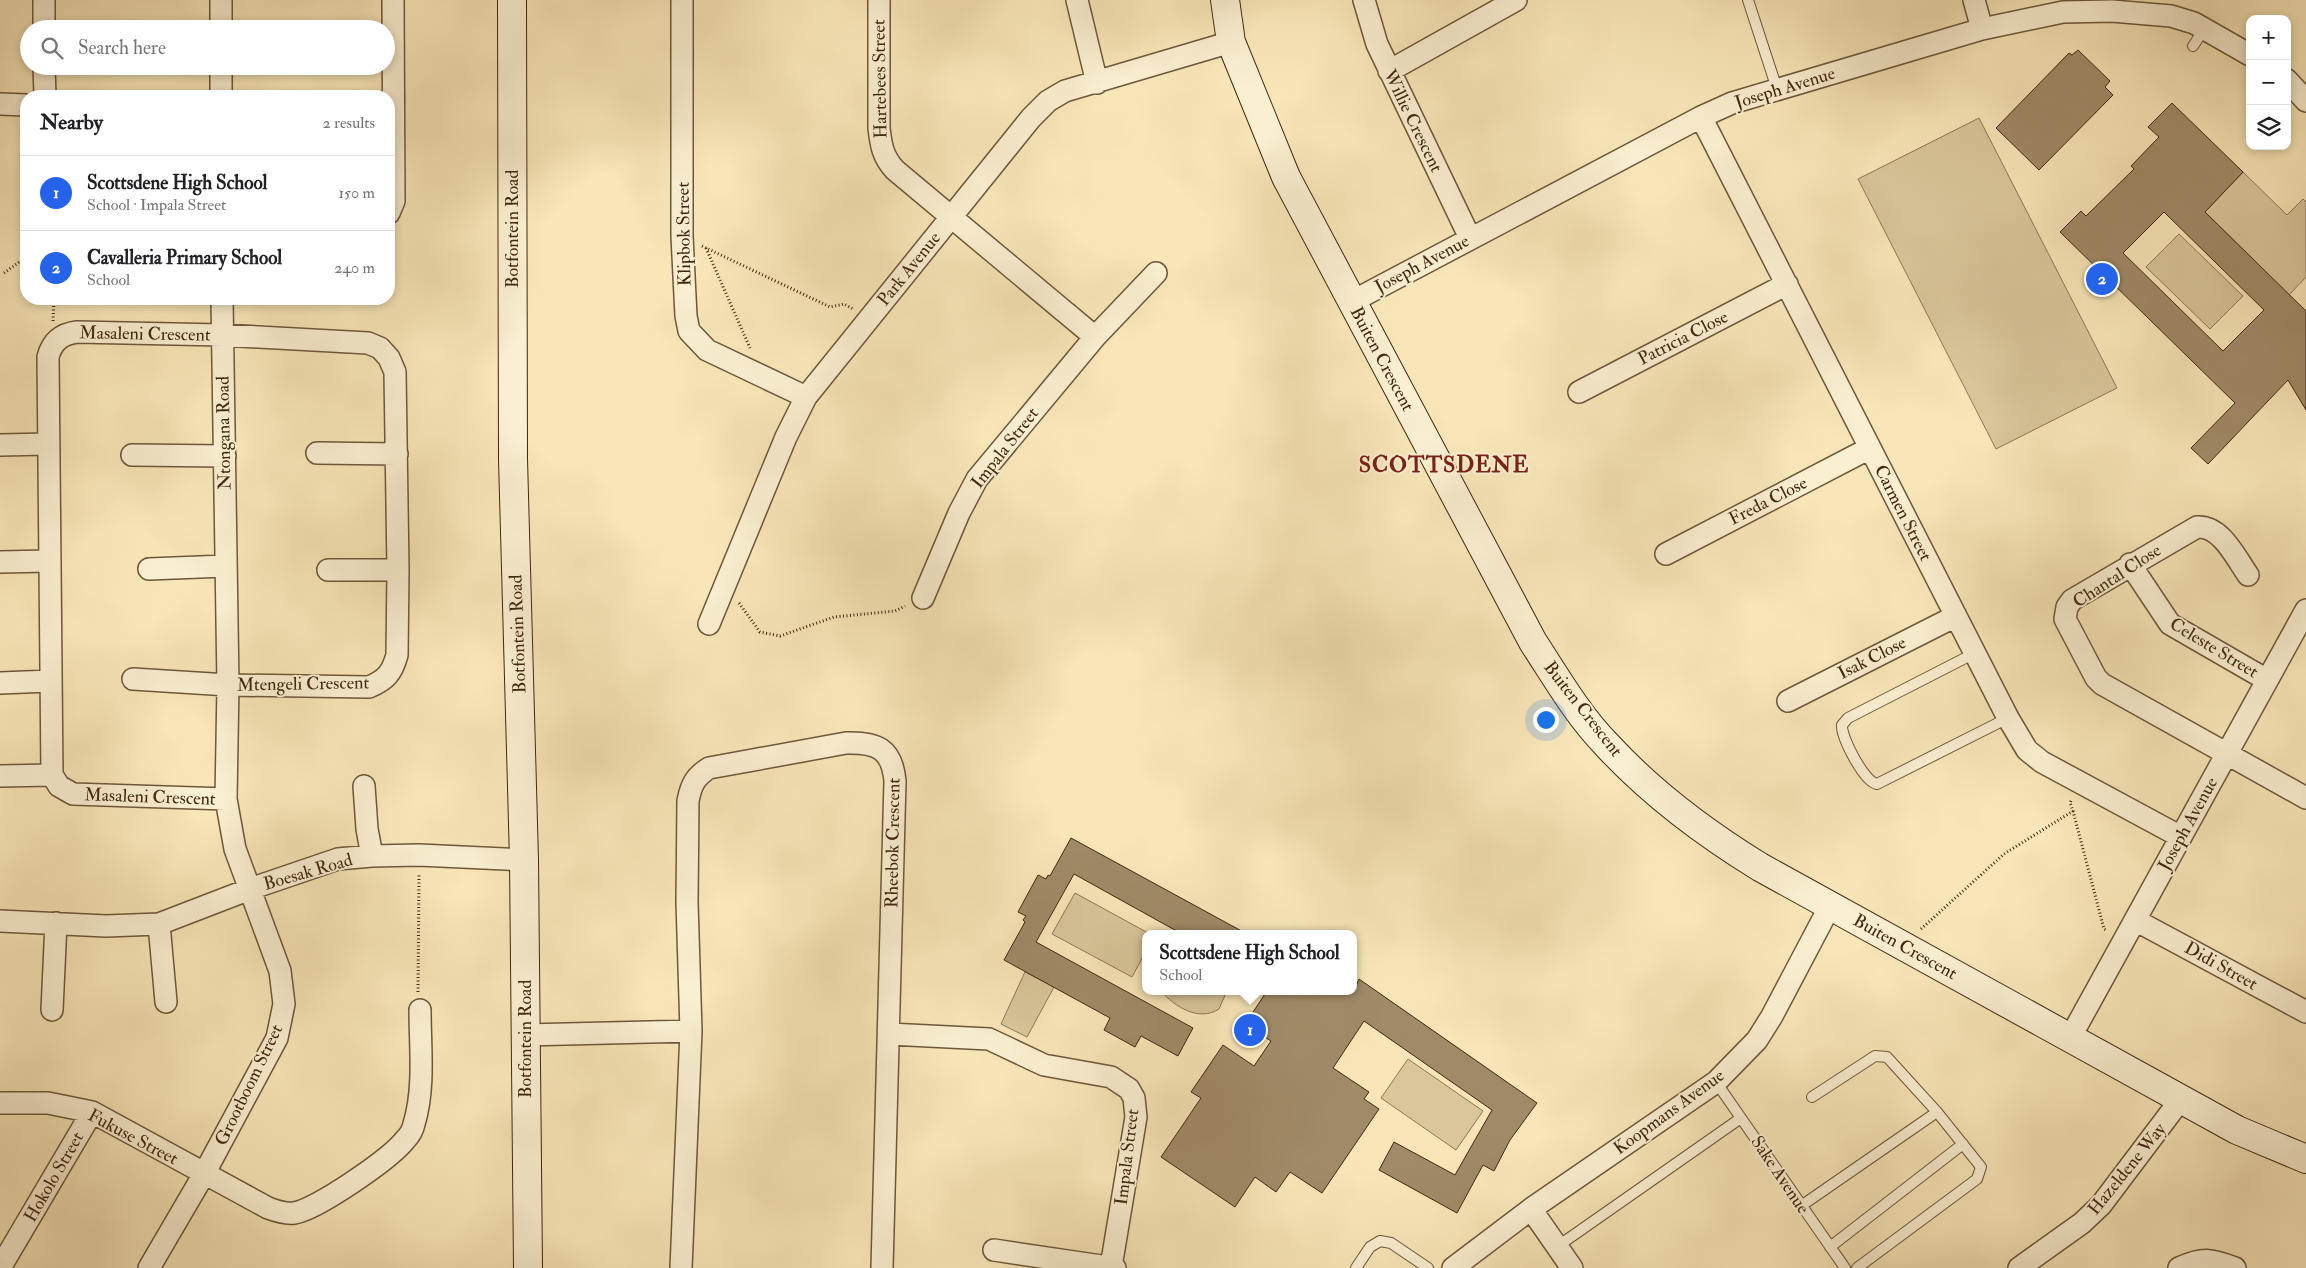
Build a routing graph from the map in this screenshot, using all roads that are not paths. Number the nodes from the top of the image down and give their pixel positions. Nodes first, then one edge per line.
1 (44, 0) edge
2 (221, 0) edge
3 (393, 0) edge
4 (512, 0) edge
5 (682, 0) edge
6 (879, 0) edge
7 (1077, 0) edge
8 (1224, 0) edge
9 (1364, 0) edge
10 (1516, 0) edge
11 (1748, 0) edge
12 (1974, 0) edge
13 (44, 20) edge
14 (221, 20) edge
15 (393, 20) edge
16 (2205, 28) junction
17 (1982, 29) junction
18 (1231, 42) junction
19 (2193, 46) dead end
20 (2246, 53) edge
21 (1389, 71) junction
22 (44, 75) edge
23 (221, 75) edge
24 (393, 75) edge
25 (1097, 83) junction
26 (2291, 85) edge
27 (44, 90) edge
28 (221, 90) edge
29 (393, 90) edge
30 (1778, 90) junction
31 (2306, 102) edge
32 (0, 104) edge
33 (20, 105) edge
34 (1701, 117) junction
35 (952, 218) junction
36 (1470, 238) junction
37 (1156, 273) dead end
38 (1787, 284) junction
39 (1351, 302) junction
40 (222, 305) edge
41 (222, 335) junction
42 (1095, 337) junction
43 (1579, 392) dead end
44 (806, 397) junction
45 (48, 444) junction
46 (0, 445) edge
47 (1870, 448) junction
48 (317, 453) dead end
49 (397, 454) junction
50 (132, 455) dead end
51 (224, 456) junction
52 (1666, 554) dead end
53 (49, 561) junction
54 (0, 562) edge
55 (2130, 564) junction
56 (225, 566) junction
57 (149, 569) dead end
58 (328, 570) dead end
59 (398, 570) junction
60 (2248, 575) dead end
61 (922, 598) road end
62 (2306, 610) edge
63 (1956, 616) junction
64 (709, 624) dead end
65 (1975, 653) junction
66 (133, 680) dead end
67 (2267, 680) junction
68 (50, 681) junction
69 (0, 683) edge
70 (228, 685) junction
71 (1788, 701) dead end
72 (2008, 718) junction
73 (2226, 754) junction
74 (52, 775) junction
75 (0, 776) edge
76 (364, 786) dead end
77 (2306, 798) edge
78 (226, 799) junction
79 (2181, 837) junction
80 (372, 856) junction
81 (524, 860) junction
82 (250, 889) junction
83 (1830, 906) junction
84 (2135, 920) junction
85 (0, 921) edge
86 (56, 923) junction
87 (159, 924) junction
88 (166, 1002) dead end
89 (52, 1010) dead end
90 (420, 1010) road end
91 (2306, 1012) edge
92 (692, 1031) junction
93 (889, 1034) junction
94 (525, 1035) junction
95 (2070, 1038) junction
96 (1716, 1082) junction
97 (1812, 1097) dead end
98 (2181, 1099) junction
99 (0, 1103) edge
100 (92, 1112) junction
101 (1937, 1112) junction
102 (1740, 1118) junction
103 (1963, 1144) junction
104 (2306, 1159) edge
105 (204, 1174) junction
106 (1801, 1206) junction
107 (1531, 1210) junction
108 (1558, 1246) junction
109 (1830, 1247) junction
110 (1370, 1248) junction
111 (994, 1250) dead end
112 (1354, 1254) dead end
113 (0, 1268) edge
114 (149, 1268) edge
115 (528, 1268) edge
116 (681, 1268) edge
117 (882, 1268) edge
118 (1113, 1268) edge
119 (1356, 1268) edge
120 (1428, 1268) edge
121 (1453, 1268) edge
122 (1572, 1268) edge
123 (1845, 1268) edge
124 (1857, 1268) edge
125 (2019, 1268) edge
126 (2179, 1268) edge
127 (2235, 1268) edge

1 - 13 street
2 - 14 street
3 - 15 street
4 - 81 street, Botfontein Road
5 - 44 street, Klipbok Street
6 - 35 street, Hartebees Street
7 - 25 street
8 - 18 street, Buiten Crescent
9 - 21 street, Willie Crescent
10 - 21 street
11 - 30 lane
12 - 17 street
16 - 17 street, Joseph Avenue
16 - 19 lane
16 - 20 street, Joseph Avenue
17 - 30 street, Joseph Avenue
18 - 25 street, Park Avenue
18 - 39 street, Buiten Crescent
21 - 36 street, Willie Crescent
22 - 27 street
23 - 28 street
24 - 29 street
25 - 35 street, Park Avenue
26 - 31 street
30 - 34 street, Joseph Avenue
32 - 33 street
34 - 36 street, Joseph Avenue
34 - 38 street, Carmen Street
35 - 42 street
35 - 44 street, Park Avenue
36 - 39 street, Joseph Avenue
37 - 42 street, Impala Street
38 - 43 street, Patricia Close
38 - 47 street, Carmen Street
39 - 83 street, Buiten Crescent
40 - 41 street, Ntongana Road
41 - 45 street, Masaleni Crescent
41 - 49 street, Mtengeli Crescent
41 - 51 street, Ntongana Road
42 - 61 street, Impala Street
44 - 64 street, Park Avenue
45 - 46 street
45 - 53 street, Masaleni Crescent
47 - 52 street, Freda Close
47 - 63 street, Carmen Street
48 - 49 street
49 - 59 street, Mtengeli Crescent
50 - 51 street
51 - 56 street, Ntongana Road
53 - 54 street
53 - 68 street, Masaleni Crescent
55 - 60 street, Chantal Close
55 - 67 street, Celeste Street
55 - 73 street, Chantal Close
56 - 57 street
56 - 70 street, Ntongana Road
58 - 59 street
59 - 70 street, Mtengeli Crescent
62 - 67 street, Joseph Avenue
63 - 65 street, Carmen Street
63 - 71 street, Isak Close
65 - 72 street, Carmen Street
65 - 72 lane
66 - 70 street
67 - 73 street, Joseph Avenue
68 - 69 street
68 - 74 street, Masaleni Crescent
70 - 78 street, Ntongana Road
72 - 79 street, Carmen Street
73 - 77 street, Chantal Close
73 - 79 street, Joseph Avenue
74 - 75 street
74 - 78 street, Masaleni Crescent
76 - 80 street
78 - 82 street, Ntongana Road
79 - 84 street, Joseph Avenue
80 - 81 street, Boesak Road
80 - 82 street, Boesak Road
81 - 94 street, Botfontein Road
82 - 87 street, Boesak Road
82 - 105 street, Grootboom Street
83 - 95 street, Buiten Crescent
83 - 96 street, Koopmans Avenue
84 - 91 street, Didi Street
84 - 95 street, Joseph Avenue
85 - 86 street, Boesak Road
86 - 87 street, Boesak Road
86 - 89 street
87 - 88 street
90 - 105 street, Fukuse Street
92 - 93 street, Rheebok Crescent
92 - 94 street
92 - 116 street, Rheebok Crescent
93 - 117 street, Rheebok Crescent
93 - 118 street, Impala Street
94 - 115 street, Botfontein Road
95 - 98 street, Buiten Crescent
96 - 102 lane, Sake Avenue
96 - 107 street, Koopmans Avenue
97 - 101 lane
98 - 104 street, Buiten Crescent
98 - 125 street, Hazeldene Way
99 - 100 street, Fukuse Street
100 - 105 street, Fukuse Street
100 - 113 street, Hokolo Street
101 - 103 lane
101 - 106 lane
102 - 106 lane, Sake Avenue
102 - 108 lane
103 - 109 lane
103 - 124 lane
105 - 114 street, Grootboom Street
106 - 109 lane, Sake Avenue
107 - 108 street
107 - 121 street, Koopmans Avenue
108 - 122 street
109 - 123 lane, Sake Avenue
110 - 112 lane
110 - 119 lane
110 - 120 lane
111 - 118 street
126 - 127 street

